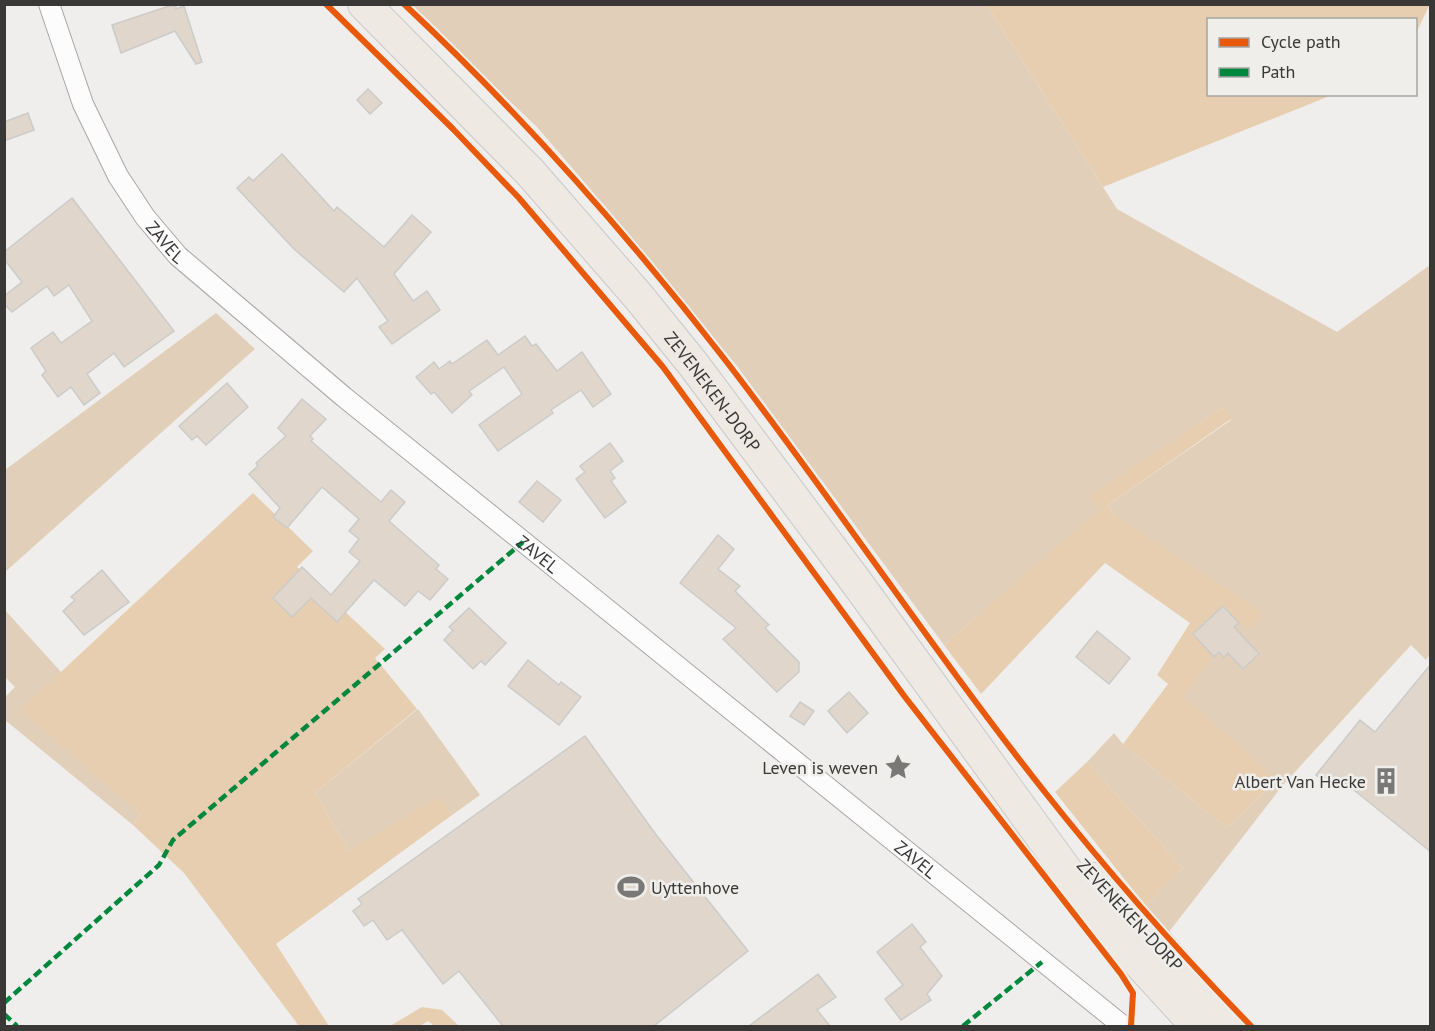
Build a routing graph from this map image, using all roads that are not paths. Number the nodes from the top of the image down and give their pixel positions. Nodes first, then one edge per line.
1 (49, 4) edge
2 (364, 4) edge
3 (1216, 1025) edge
4 (1123, 1026) edge

1 - 4 street, ZAVEL
2 - 3 main road, ZEVENEKEN-DORP

